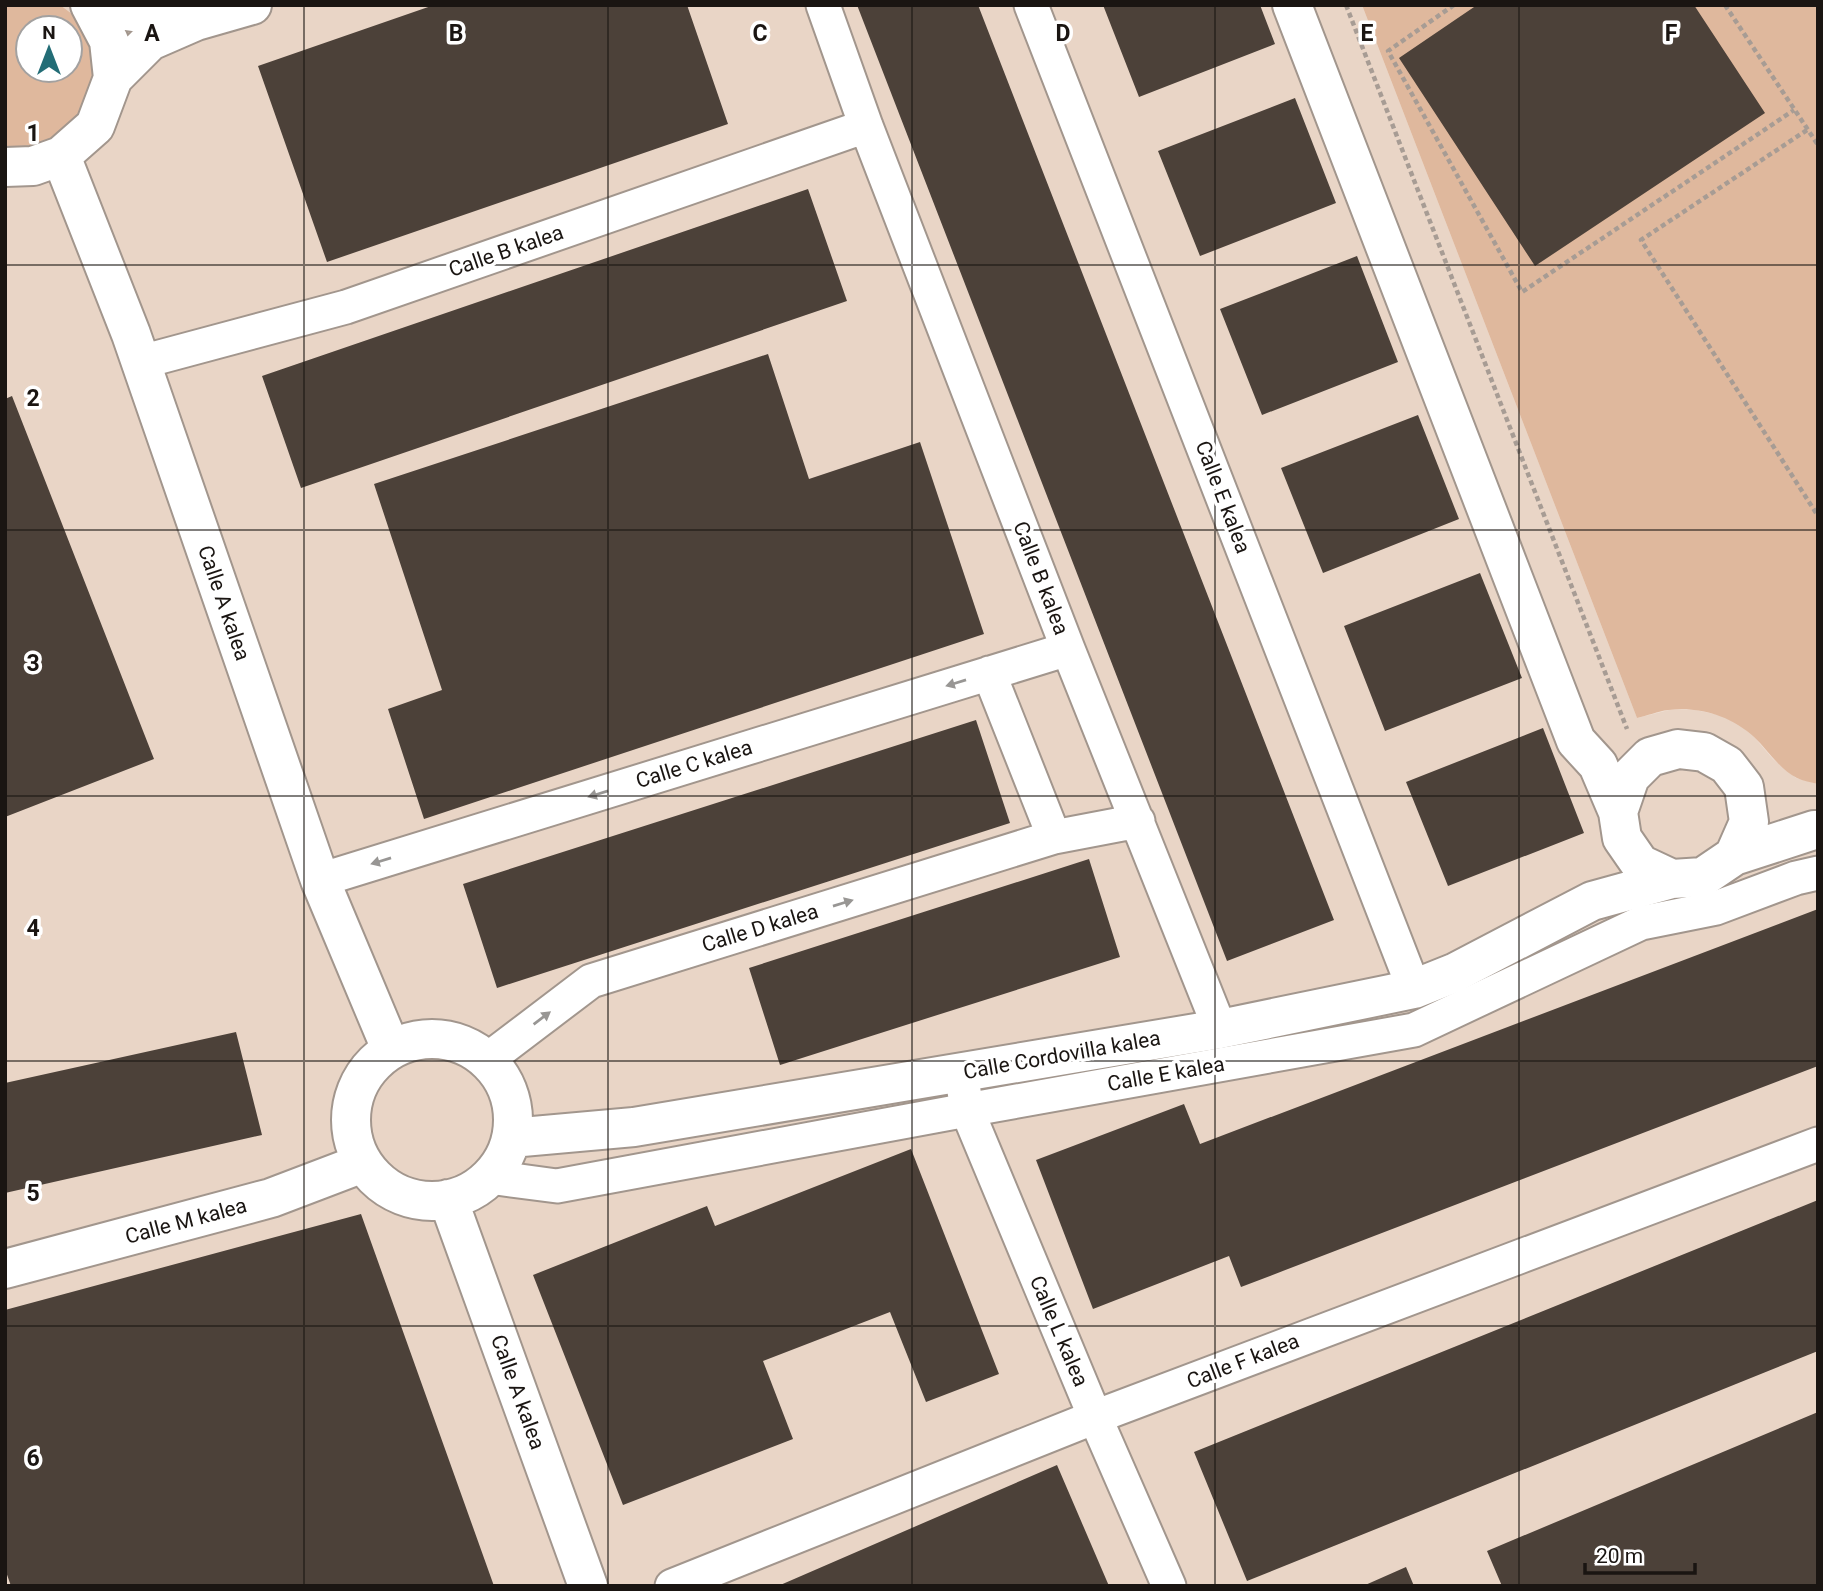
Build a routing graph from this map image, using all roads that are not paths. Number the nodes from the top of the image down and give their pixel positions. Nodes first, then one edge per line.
1 (252, 5) edge
2 (823, 5) edge
3 (1031, 5) edge
4 (1292, 5) edge
5 (91, 6) edge
6 (196, 21) junction
7 (113, 78) junction
8 (866, 126) junction
9 (61, 156) junction
10 (5, 167) edge
11 (141, 362) junction
12 (1068, 649) junction
13 (989, 673) junction
14 (1554, 684) junction
15 (1639, 745) junction
16 (1746, 798) junction
17 (1138, 821) junction
18 (1620, 825) junction
19 (1816, 830) edge
20 (1054, 837) junction
21 (1734, 856) junction
22 (1818, 873) edge
23 (1672, 879) junction
24 (320, 880) junction
25 (1592, 901) junction
26 (1414, 989) junction
27 (1220, 1029) junction
28 (391, 1049) junction
29 (487, 1060) junction
30 (962, 1072) junction
31 (967, 1110) junction
32 (511, 1138) junction
33 (1818, 1144) edge
34 (363, 1163) junction
35 (489, 1177) junction
36 (449, 1199) junction
37 (5, 1269) edge
38 (1095, 1417) junction
39 (588, 1586) edge
40 (672, 1586) edge
41 (1169, 1586) edge

1 - 6 street
2 - 8 street, Calle B kalea
3 - 26 street, Calle E kalea
4 - 14 street
5 - 6 street
5 - 7 street
6 - 7 street
7 - 9 street
8 - 11 street, Calle B kalea
8 - 12 street, Calle B kalea
9 - 10 street
9 - 11 street, Calle A kalea
11 - 24 street, Calle A kalea
12 - 13 street, Calle C kalea
12 - 17 street, Calle B kalea
13 - 20 street
13 -> 24 street, Calle C kalea
14 - 15 street
14 - 18 street
15 - 16 street
15 - 18 street
16 - 19 street
16 - 21 street
17 - 20 street, Calle D kalea
17 - 27 street, Calle B kalea
18 - 23 street
18 - 25 street
19 - 21 street
29 -> 20 street, Calle D kalea
21 - 23 street
22 - 31 street, Calle E kalea
23 - 25 street, Calle Cordovilla kalea
24 - 28 street, Calle A kalea
25 - 26 street, Calle Cordovilla kalea
26 - 27 street, Calle Cordovilla kalea
27 - 30 street, Calle Cordovilla kalea
28 - 29 street
28 - 34 street
29 - 32 street
30 - 31 street, Calle L kalea
30 - 32 street, Calle Cordovilla kalea
31 - 35 street, Calle E kalea
31 - 38 street, Calle L kalea
32 - 35 street
33 - 38 street, Calle F kalea
34 - 36 street
34 - 37 street, Calle M kalea
35 - 36 street
36 - 39 street, Calle A kalea
38 - 40 street, Calle F kalea
38 - 41 street, Calle L kalea

